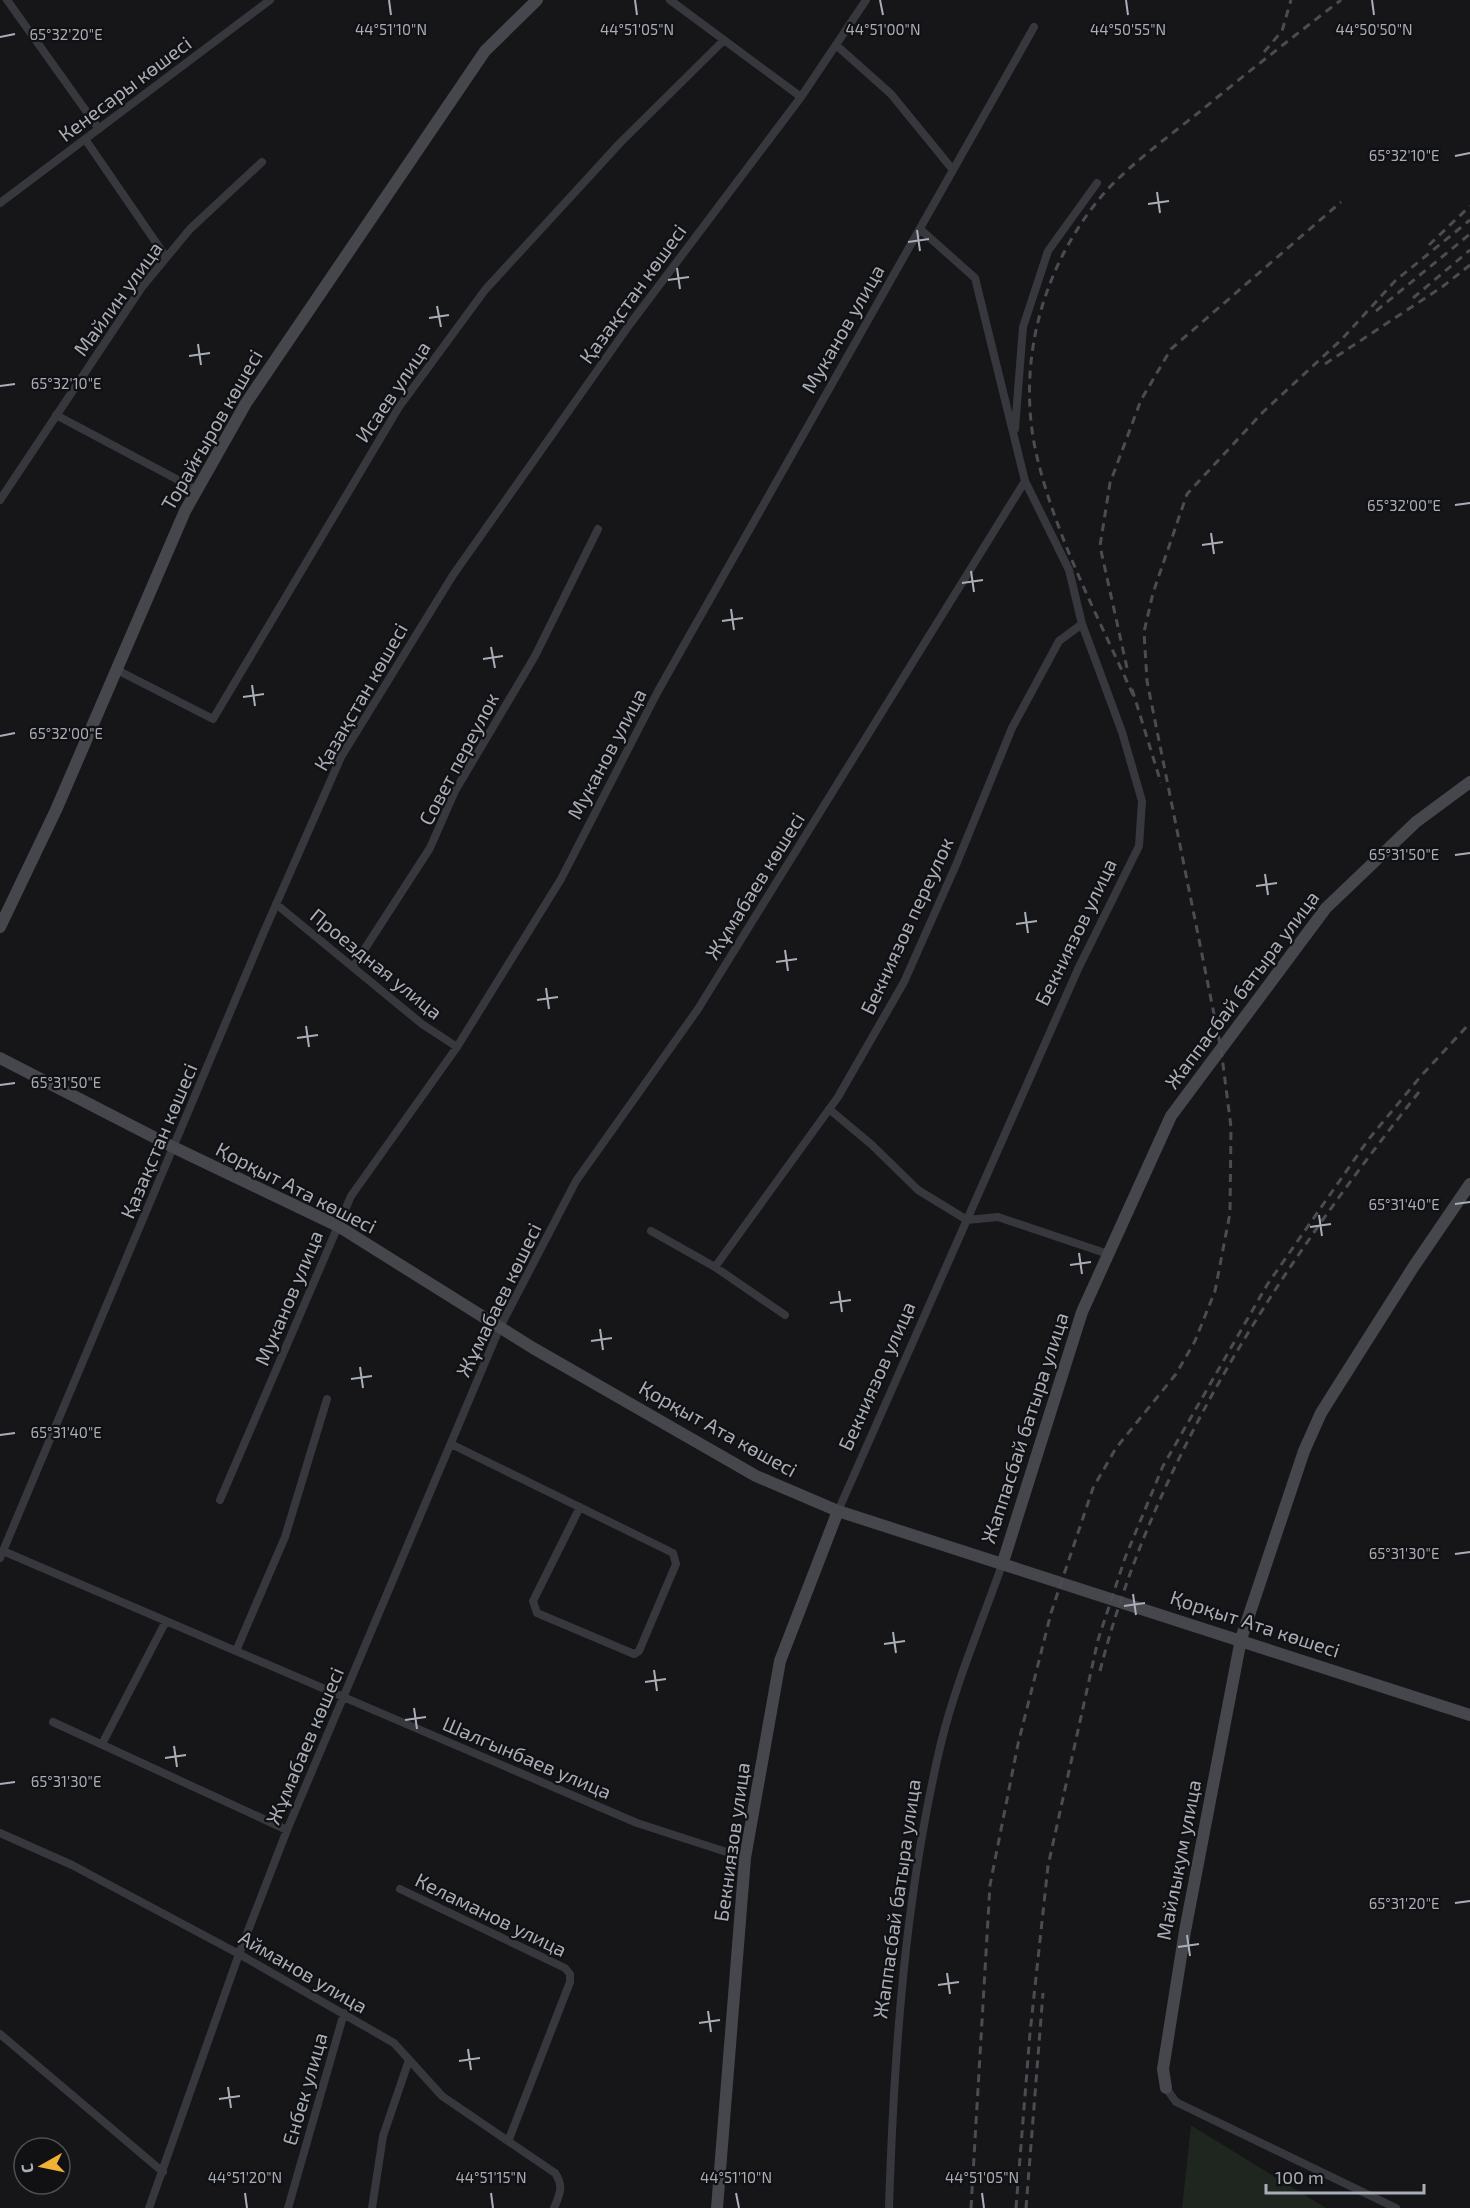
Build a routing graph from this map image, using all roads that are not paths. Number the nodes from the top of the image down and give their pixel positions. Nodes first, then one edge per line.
1 (7, 0) edge
2 (270, 0) edge
3 (537, 0) edge
4 (670, 0) edge
5 (866, 0) edge
6 (1034, 27) dead end
7 (724, 40) junction
8 (836, 45) junction
9 (801, 97) junction
10 (99, 129) junction
11 (86, 139) junction
12 (262, 162) dead end
13 (953, 170) junction
14 (1097, 183) dead end
15 (0, 203) edge
16 (920, 229) junction
17 (166, 257) junction
18 (56, 415) junction
19 (1014, 438) junction
20 (1025, 481) junction
21 (197, 490) junction
22 (0, 500) edge
23 (598, 529) dead end
24 (1082, 624) junction
25 (115, 669) junction
26 (1470, 782) edge
27 (276, 904) junction
28 (0, 927) edge
29 (353, 967) junction
30 (458, 1047) junction
31 (0, 1058) edge
32 (829, 1109) junction
33 (175, 1148) junction
34 (1470, 1184) edge
35 (967, 1220) junction
36 (338, 1226) junction
37 (651, 1231) dead end
38 (1108, 1254) junction
39 (715, 1267) junction
40 (786, 1315) dead end
41 (500, 1328) junction
42 (327, 1399) dead end
43 (452, 1444) junction
44 (220, 1500) dead end
45 (580, 1507) junction
46 (838, 1511) junction
47 (2, 1555) edge
48 (1003, 1562) junction
49 (166, 1621) junction
50 (1241, 1639) junction
51 (236, 1651) junction
52 (344, 1697) junction
53 (1470, 1716) edge
54 (53, 1722) dead end
55 (102, 1744) junction
56 (288, 1830) junction
57 (0, 1833) edge
58 (745, 1857) junction
59 (400, 1889) dead end
60 (239, 1954) junction
61 (344, 2013) junction
62 (0, 2034) edge
63 (409, 2060) junction
64 (1166, 2088) joint
65 (509, 2139) junction
66 (163, 2172) junction
67 (149, 2208) edge
68 (288, 2208) edge
69 (372, 2208) edge
70 (554, 2208) edge
71 (717, 2208) edge
72 (889, 2208) edge
73 (1396, 2208) edge

1 - 10 street
2 - 10 street, Кенесары көшесі
3 - 21 street, Торайғыров көшесі
4 - 7 street
5 - 8 street, Қазақстан көшесі
6 - 13 street, Муканов улица
7 - 9 street
7 - 25 street, Исаев улица
8 - 9 street, Қазақстан көшесі
8 - 13 street
9 - 27 street, Қазақстан көшесі
10 - 11 street, Кенесары көшесі
11 - 15 street, Кенесары көшесі
11 - 17 street
12 - 17 street, Майлин улица
13 - 16 street, Муканов улица
14 - 19 street
16 - 19 street, Бекниязов улица
16 - 30 street, Муканов улица
17 - 18 street, Майлин улица
18 - 21 street
18 - 22 street, Майлин улица
19 - 20 street, Бекниязов улица
20 - 24 street, Бекниязов улица
20 - 41 street, Жұмабаев көшесі
21 - 25 street, Торайғыров көшесі
23 - 29 street, Совет переулок
24 - 32 street, Бекниязов переулок
24 - 35 street, Бекниязов улица
25 - 28 street, Торайғыров көшесі
26 - 38 street, Жаппасбай батыра улица
27 - 29 street, Проездная улица
27 - 33 street, Қазақстан көшесі
29 - 30 street, Проездная улица
30 - 36 street, Муканов улица
31 - 33 street, Қорқыт Ата көшесі
32 - 35 street
32 - 39 street, Бекниязов переулок
33 - 36 street, Қорқыт Ата көшесі
33 - 47 street, Қазақстан көшесі
34 - 50 street, Майлыкум улица
35 - 38 street
35 - 46 street, Бекниязов улица
36 - 41 street, Қорқыт Ата көшесі
36 - 44 street, Муканов улица
37 - 39 street
38 - 48 street, Жаппасбай батыра улица
39 - 40 street
41 - 43 street, Жұмабаев көшесі
41 - 46 street, Қорқыт Ата көшесі
42 - 51 street
43 - 45 street
43 - 52 street, Жұмабаев көшесі
45 - 45 street
46 - 48 street, Қорқыт Ата көшесі
46 - 58 street, Бекниязов улица
47 - 49 street, Шалгынбаев улица
48 - 50 street, Қорқыт Ата көшесі
48 - 72 street, Жаппасбай батыра улица
49 - 51 street, Шалгынбаев улица
49 - 55 street
50 - 53 street, Қорқыт Ата көшесі
50 - 64 street, Майлыкум улица
51 - 52 street, Шалгынбаев улица
52 - 56 street, Жұмабаев көшесі
52 - 58 street, Шалгынбаев улица
54 - 55 street
55 - 56 street
56 - 60 street, Жұмабаев көшесі
57 - 60 street, Айманов улица
58 - 71 street, Бекниязов улица
59 - 65 street, Келаманов улица
60 - 61 street, Айманов улица
60 - 66 street, Жұмабаев көшесі
61 - 63 street, Айманов улица
61 - 68 street, Енбек улица
62 - 66 street
63 - 65 street, Айманов улица
63 - 69 street
64 - 73 street
65 - 70 street, Айманов улица
66 - 67 street, Жұмабаев көшесі

